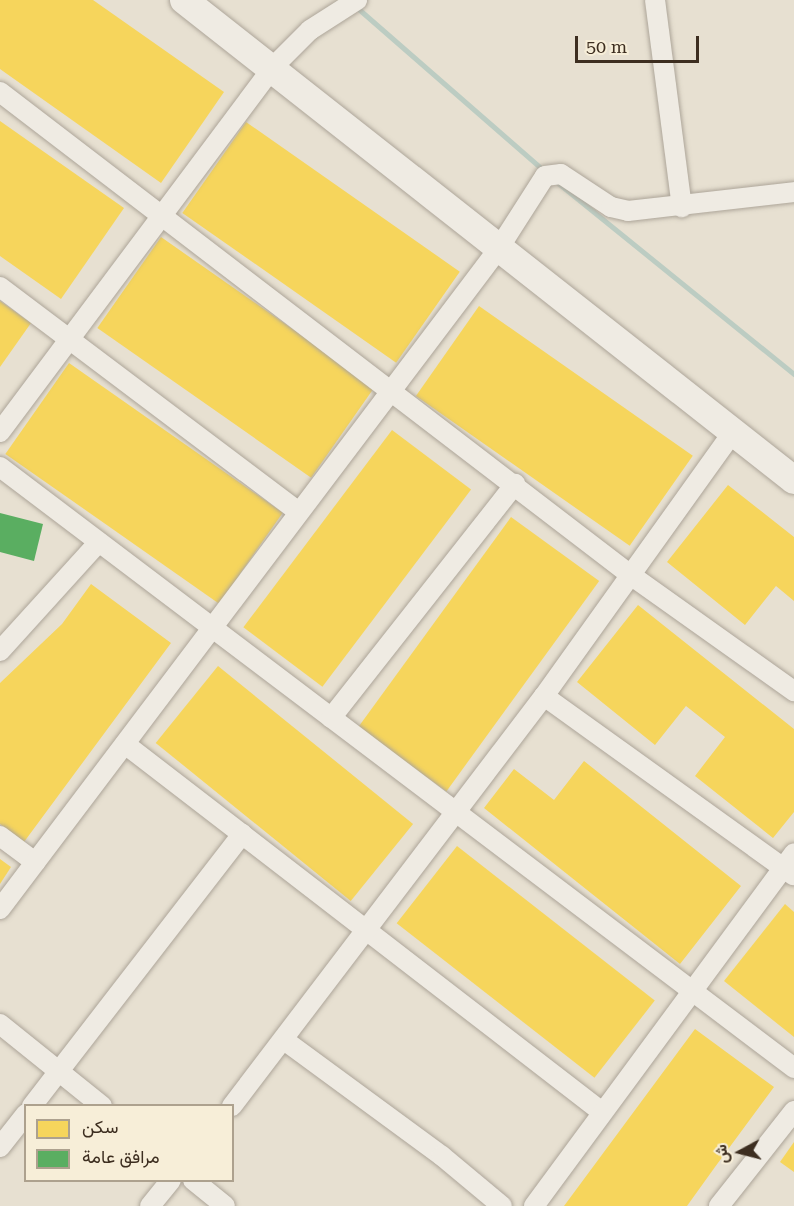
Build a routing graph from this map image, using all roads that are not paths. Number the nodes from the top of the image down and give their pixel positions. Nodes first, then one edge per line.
1 (184, 0) edge
2 (357, 0) edge
3 (655, 0) edge
4 (273, 67) junction
5 (0, 92) edge
6 (794, 192) edge
7 (681, 207) junction
8 (160, 214) junction
9 (499, 248) junction
10 (0, 287) edge
11 (68, 339) junction
12 (393, 391) junction
13 (0, 432) edge
14 (732, 433) junction
15 (0, 467) edge
16 (794, 480) edge
17 (514, 484) junction
18 (299, 512) junction
19 (99, 542) junction
20 (632, 576) junction
21 (213, 628) junction
22 (0, 651) edge
23 (794, 691) edge
24 (544, 696) junction
25 (331, 718) junction
26 (125, 744) junction
27 (455, 812) junction
28 (242, 834) junction
29 (0, 836) edge
30 (35, 862) junction
31 (790, 865) edge
32 (0, 909) edge
33 (365, 932) junction
34 (693, 992) junction
35 (0, 1024) edge
36 (284, 1040) junction
37 (794, 1068) edge
38 (59, 1070) junction
39 (34, 1104) edge
40 (100, 1104) edge
41 (234, 1104) edge
42 (794, 1111) edge
43 (602, 1112) junction
44 (24, 1117) edge
45 (0, 1147) edge
46 (169, 1182) edge
47 (195, 1182) edge
48 (150, 1206) edge
49 (225, 1206) edge
50 (502, 1206) edge
51 (534, 1206) edge
52 (719, 1206) edge

1 - 4 main road
2 - 4 street
3 - 7 street
4 - 8 street
4 - 9 main road
5 - 8 street
6 - 7 street
7 - 9 street
8 - 11 street
8 - 12 street
9 - 12 street
9 - 14 main road
10 - 11 street
11 - 13 street
11 - 18 street
12 - 17 street
12 - 18 street
14 - 16 main road
14 - 20 street
15 - 19 street
17 - 20 street
17 - 25 street
18 - 21 street
19 - 21 street
19 - 22 street
20 - 23 street
20 - 24 street
21 - 25 street
21 - 26 street
24 - 27 street
24 - 31 street
25 - 27 street
26 - 28 street
26 - 30 street
27 - 33 street
27 - 34 street
28 - 33 street
28 - 38 street
29 - 30 street
30 - 32 street
31 - 34 street
33 - 36 street
33 - 43 street
34 - 37 street
34 - 43 street
35 - 38 street
36 - 41 street
36 - 50 street
38 - 39 street
38 - 40 street
42 - 52 street
43 - 51 street
44 - 45 street
46 - 48 street
47 - 49 street

